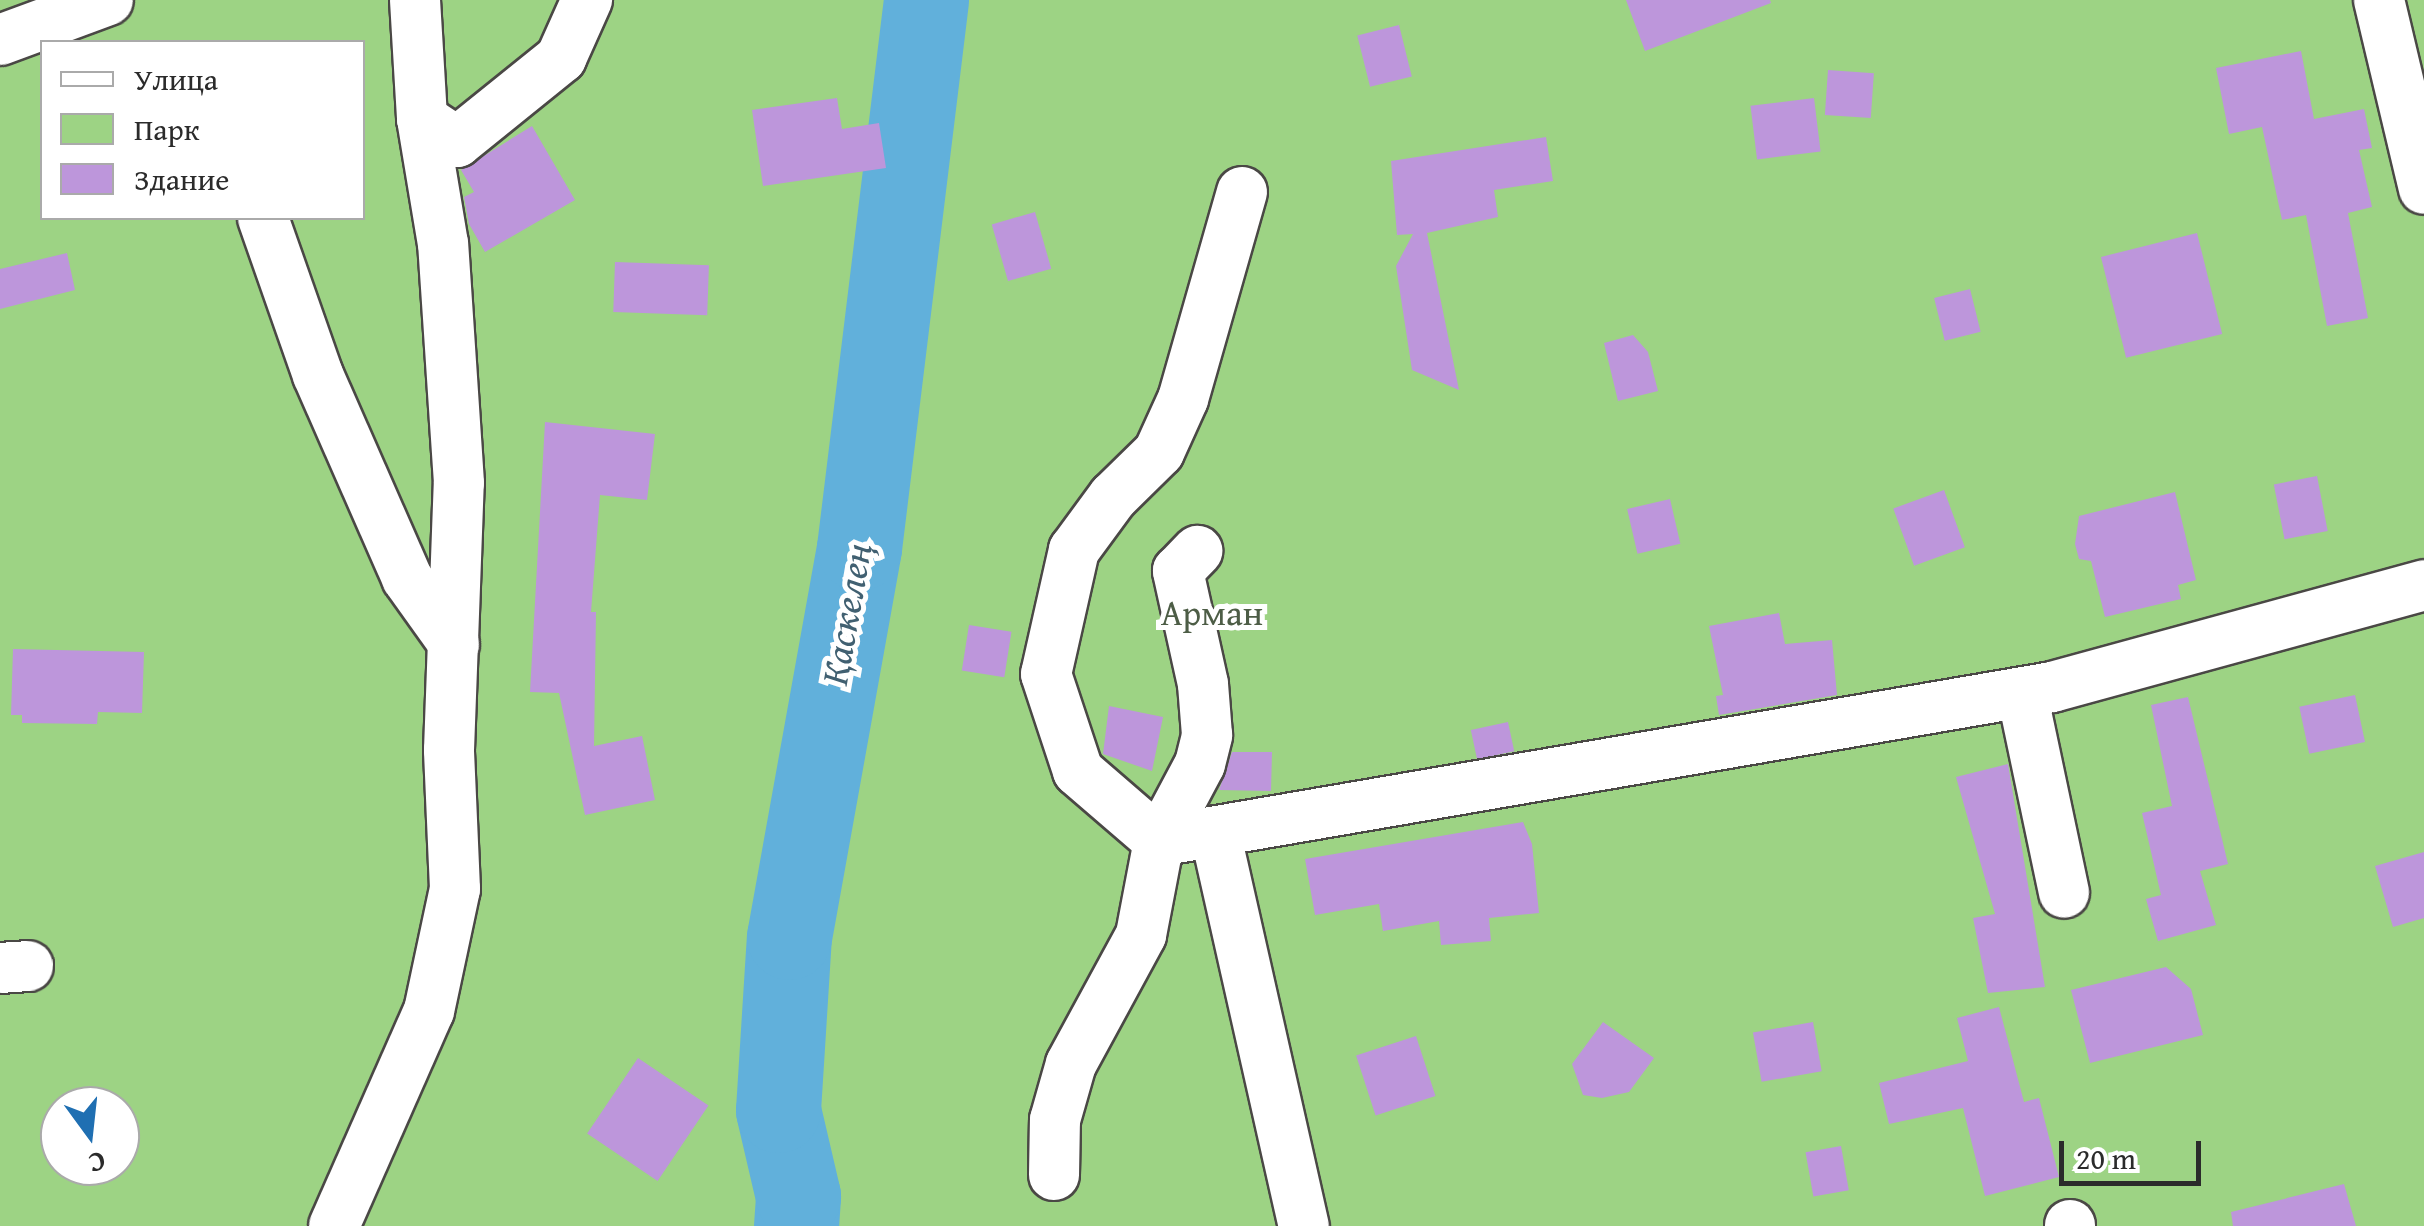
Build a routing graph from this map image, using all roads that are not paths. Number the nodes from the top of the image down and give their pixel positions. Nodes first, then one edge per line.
1 (108, 0) edge
2 (415, 0) edge
3 (587, 0) edge
4 (2380, 0) edge
5 (12, 41) edge
6 (422, 119) junction
7 (2424, 189) edge
8 (1242, 192) dead end
9 (265, 220) edge
10 (1197, 551) dead end
11 (2424, 586) edge
12 (454, 644) junction
13 (2022, 693) junction
14 (1215, 832) junction
15 (1159, 841) junction
16 (2064, 893) dead end
17 (1054, 1174) dead end
18 (334, 1226) edge
19 (1304, 1226) edge

1 - 5 street
2 - 6 street
3 - 6 street
4 - 7 street
6 - 12 street
8 - 15 street
9 - 12 street
10 - 15 street
11 - 13 street
12 - 18 street
13 - 14 street
13 - 16 street
14 - 15 street
14 - 19 street
15 - 17 street

